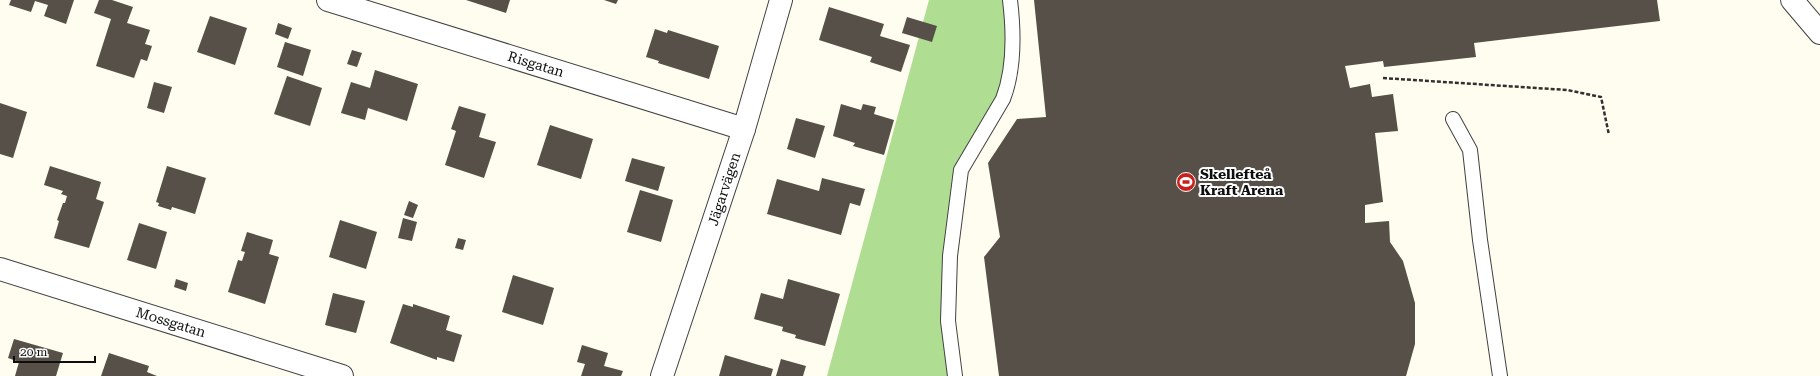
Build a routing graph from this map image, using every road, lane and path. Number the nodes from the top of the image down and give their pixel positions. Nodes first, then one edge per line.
1 (328, 0) edge
2 (781, 0) edge
3 (1010, 0) edge
4 (1792, 0) edge
5 (1820, 33) edge
6 (1383, 78) dead end
7 (1453, 119) dead end
8 (744, 129) junction
9 (1609, 135) dead end
10 (0, 268) edge
11 (342, 376) edge
12 (662, 376) edge
13 (955, 376) edge
14 (1500, 376) edge

1 - 8 street, Risgatan
2 - 8 street, Jägarvägen
3 - 13 lane
4 - 5 street
6 - 9 path
7 - 14 lane
8 - 12 street, Jägarvägen
10 - 11 street, Mossgatan

